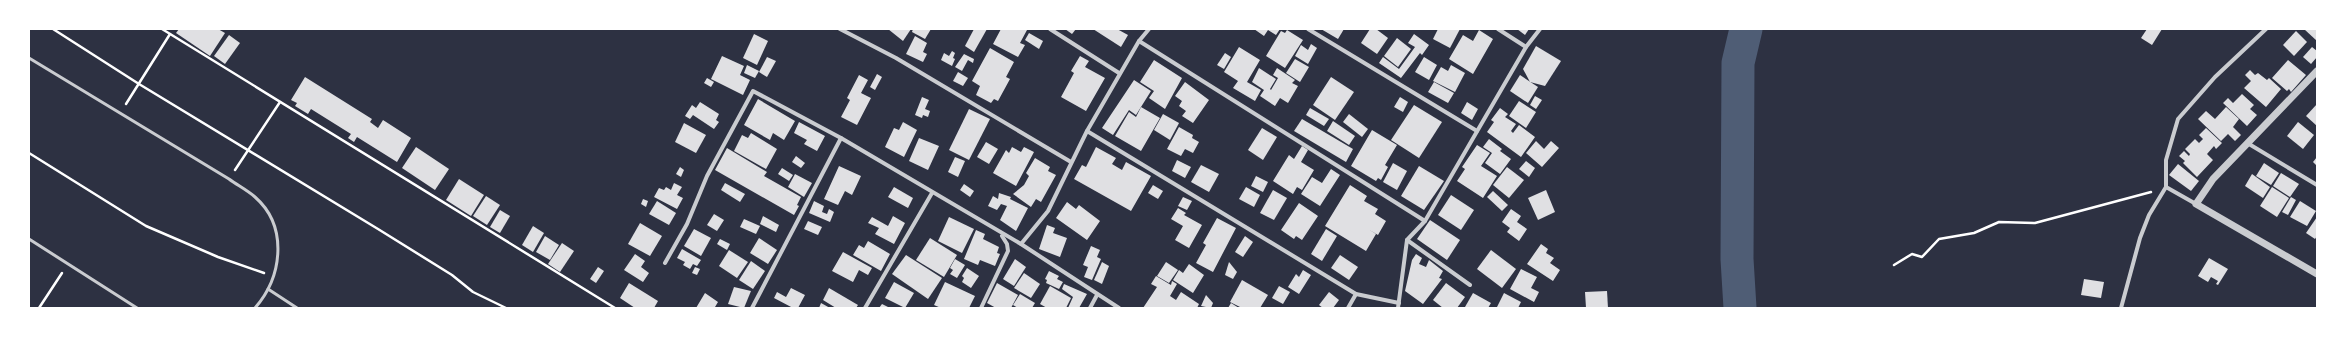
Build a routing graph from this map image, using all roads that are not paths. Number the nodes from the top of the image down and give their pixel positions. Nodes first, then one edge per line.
1 (840, 29) edge
2 (1050, 29) edge
3 (1149, 29) edge
4 (1308, 29) edge
5 (1498, 29) edge
6 (1540, 29) edge
7 (2266, 29) edge
8 (1139, 40) junction
9 (1526, 47) junction
10 (29, 58) edge
11 (2317, 71) edge
12 (1119, 73) junction
13 (1087, 131) junction
14 (1477, 131) junction
15 (841, 138) junction
16 (2249, 144) junction
17 (1071, 162) junction
18 (2317, 185) edge
19 (2166, 187) junction
20 (932, 193) junction
21 (2196, 204) junction
22 (1425, 221) junction
23 (1000, 233) junction
24 (29, 239) edge
25 (1407, 240) junction
26 (1021, 244) junction
27 (665, 263) dead end
28 (2317, 274) edge
29 (1470, 285) dead end
30 (268, 289) junction
31 (1356, 294) junction
32 (1097, 295) junction
33 (1399, 306) edge
34 (137, 308) edge
35 (255, 308) edge
36 (297, 308) edge
37 (752, 308) edge
38 (865, 308) edge
39 (981, 308) edge
40 (1090, 308) edge
41 (1119, 308) edge
42 (1348, 308) edge
43 (2121, 308) edge

1 - 17 street
2 - 12 street
3 - 8 street
4 - 14 street
5 - 9 street
6 - 9 street
7 - 19 street
8 - 12 street
8 - 22 street
9 - 14 street
10 - 30 lane
11 - 16 street
12 - 13 street
13 - 17 street
13 - 31 street
14 - 22 street
15 - 20 street
15 - 27 street
15 - 37 street
16 - 18 street
16 - 21 street
17 - 26 street
19 - 21 street
19 - 43 street
20 - 23 street
20 - 38 street
21 - 28 street
22 - 25 street
23 - 26 street
23 - 39 street
24 - 34 lane
25 - 29 street
25 - 33 street
26 - 32 street
30 - 35 lane
30 - 36 lane
31 - 33 street
31 - 42 street
32 - 40 street
32 - 41 street

